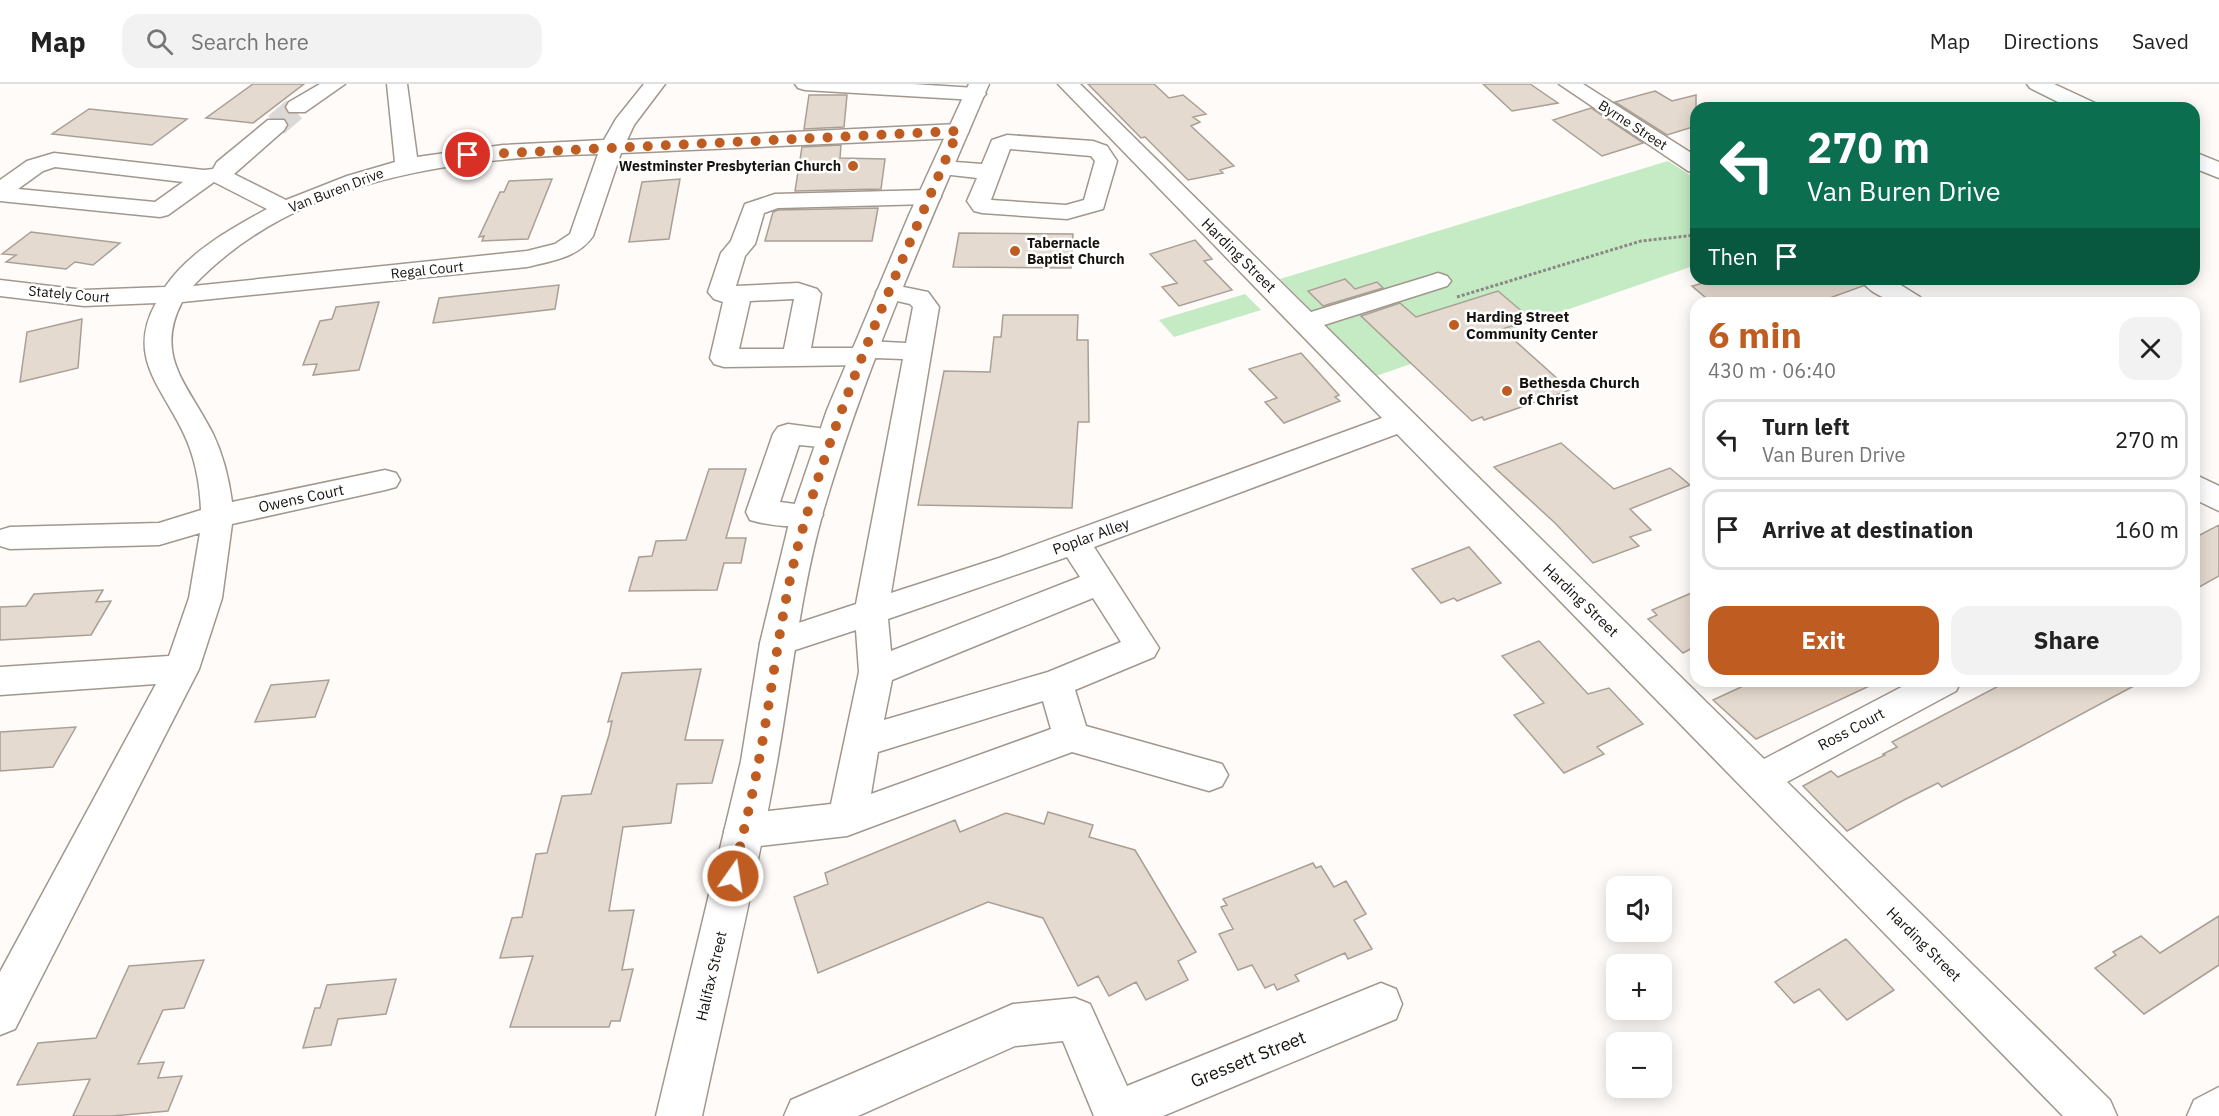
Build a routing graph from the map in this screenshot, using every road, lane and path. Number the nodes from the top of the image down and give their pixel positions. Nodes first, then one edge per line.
1 (335, 84) edge
2 (397, 84) edge
3 (655, 84) edge
4 (806, 84) edge
5 (1068, 84) edge
6 (1569, 84) edge
7 (2037, 84) edge
8 (977, 89) edge
9 (2074, 102) edge
10 (297, 107) tunnel mouth
11 (276, 125) tunnel mouth
12 (958, 131) junction
13 (612, 147) junction
14 (1113, 147) junction
15 (1690, 162) edge
16 (2200, 162) edge
17 (407, 166) junction
18 (2219, 171) edge
19 (991, 172) junction
20 (213, 175) junction
21 (936, 182) junction
22 (0, 192) edge
23 (285, 209) junction
24 (1690, 236) edge
25 (1438, 281) joint
26 (1883, 285) edge
27 (0, 288) edge
28 (889, 292) junction
29 (738, 294) junction
30 (173, 295) junction
31 (1902, 297) edge
32 (1306, 322) junction
33 (865, 352) junction
34 (920, 352) junction
35 (796, 357) junction
36 (1403, 421) junction
37 (831, 438) junction
38 (386, 480) dead end
39 (2200, 488) edge
40 (2219, 500) edge
41 (807, 515) junction
42 (217, 516) junction
43 (10, 538) dead end
44 (1074, 542) junction
45 (1100, 582) junction
46 (871, 613) junction
47 (777, 643) junction
48 (182, 669) junction
49 (876, 672) junction
50 (0, 681) edge
51 (1056, 683) junction
52 (1933, 687) edge
53 (1071, 737) junction
54 (862, 742) junction
55 (1209, 775) dead end
56 (1759, 779) junction
57 (848, 819) junction
58 (743, 831) junction
59 (16, 954) edge
60 (1382, 1004) dead end
61 (0, 1014) edge
62 (2219, 1109) edge
63 (1117, 1115) edge
64 (679, 1116) edge
65 (807, 1116) edge
66 (2094, 1116) edge
67 (2210, 1116) edge

1 - 10 street
2 - 17 street
3 - 13 street, Regal Court
4 - 8 street
5 - 14 street, Harding Street
6 - 15 street, Byrne Street
7 - 9 street
8 - 12 street, Halifax Street
11 - 20 street
12 - 13 street, Van Buren Drive
12 - 21 street, Halifax Street
13 - 17 street, Van Buren Drive
13 - 30 street, Regal Court
14 - 19 street
14 - 19 street
14 - 32 street, Harding Street
16 - 18 street
17 - 23 street, Van Buren Drive
19 - 21 street
20 - 22 street
20 - 22 street
20 - 23 street
21 - 28 street, Halifax Street
21 - 29 street
23 - 30 street, Van Buren Drive
24 - 25 path
25 - 32 street
26 - 31 street
27 - 30 street, Stately Court
28 - 33 street, Halifax Street
28 - 34 street
29 - 35 street
29 - 35 street
30 - 42 street, Van Buren Drive
32 - 36 street, Harding Street
33 - 34 street
33 - 35 street
33 - 37 street, Halifax Street
34 - 46 street
36 - 44 street, Poplar Alley
36 - 56 street, Harding Street
37 - 41 street, Halifax Street
37 - 41 street
38 - 42 street, Owens Court
39 - 40 street
41 - 47 street, Halifax Street
42 - 43 street, Owens Court
42 - 48 street, Van Buren Drive
44 - 45 street
44 - 46 street, Poplar Alley
45 - 49 street
45 - 51 street
46 - 47 street, Poplar Alley
46 - 49 street
47 - 58 street, Halifax Street
48 - 50 street
48 - 59 street, Van Buren Drive
49 - 54 street
51 - 53 street
51 - 54 street
52 - 56 street, Ross Court
53 - 55 street
53 - 57 street
54 - 57 street
56 - 66 street, Harding Street
57 - 58 street
58 - 64 street, Halifax Street
59 - 61 street, Van Buren Drive
60 - 63 street, Gressett Street
62 - 67 street
63 - 65 street

